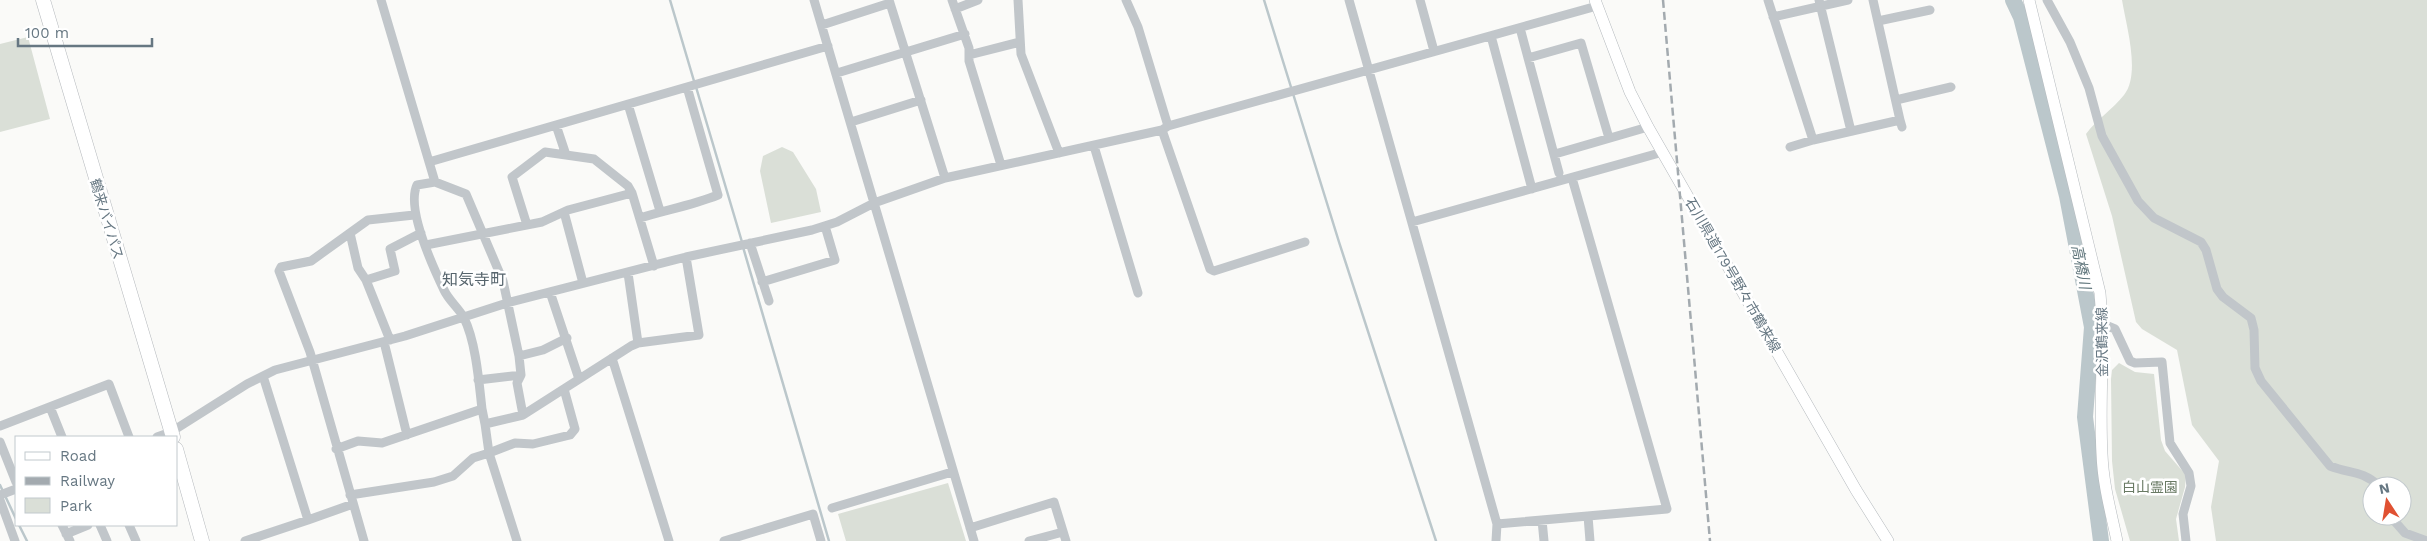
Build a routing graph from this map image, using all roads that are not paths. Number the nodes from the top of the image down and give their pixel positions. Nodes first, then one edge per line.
1 (43, 0) edge
2 (381, 0) edge
3 (814, 0) edge
4 (978, 0) edge
5 (1018, 0) edge
6 (1126, 0) edge
7 (1349, 0) edge
8 (1420, 0) edge
9 (1768, 0) edge
10 (1848, 0) edge
11 (1873, 0) edge
12 (2029, 0) edge
13 (2047, 0) edge
14 (890, 2) edge
15 (1596, 3) edge
16 (1819, 3) edge
17 (953, 4) edge
18 (1930, 10) dead end
19 (1773, 16) junction
20 (1878, 21) junction
21 (822, 25) junction
22 (1520, 28) junction
23 (964, 34) junction
24 (1491, 36) junction
25 (1020, 42) junction
26 (828, 46) junction
27 (1434, 51) junction
28 (906, 52) junction
29 (969, 55) junction
30 (1528, 58) junction
31 (1370, 70) junction
32 (837, 73) junction
33 (693, 86) junction
34 (1951, 88) dead end
35 (921, 100) junction
36 (1896, 100) junction
37 (628, 104) junction
38 (851, 122) junction
39 (556, 125) junction
40 (1648, 127) junction
41 (1165, 128) junction
42 (1851, 131) junction
43 (1608, 138) junction
44 (1813, 140) junction
45 (1094, 146) junction
46 (1790, 146) dead end
47 (1663, 152) junction
48 (1058, 153) junction
49 (1555, 154) junction
50 (566, 155) junction
51 (429, 162) junction
52 (1001, 165) junction
53 (1560, 172) dead end
54 (945, 178) junction
55 (1572, 178) junction
56 (435, 182) junction
57 (1532, 189) junction
58 (632, 193) junction
59 (874, 203) junction
60 (564, 212) junction
61 (660, 212) junction
62 (414, 215) junction
63 (640, 218) junction
64 (1412, 222) junction
65 (526, 225) junction
66 (825, 226) junction
67 (350, 233) junction
68 (421, 233) junction
69 (483, 234) junction
70 (1305, 242) dead end
71 (750, 244) junction
72 (426, 245) junction
73 (686, 257) junction
74 (654, 266) junction
75 (628, 273) junction
76 (366, 280) junction
77 (762, 282) junction
78 (583, 284) junction
79 (550, 292) junction
80 (1138, 294) dead end
81 (769, 301) dead end
82 (507, 303) junction
83 (464, 318) junction
84 (2103, 324) junction
85 (567, 338) junction
86 (387, 341) junction
87 (638, 344) junction
88 (518, 356) junction
89 (612, 358) junction
90 (311, 360) junction
91 (521, 375) junction
92 (263, 376) junction
93 (579, 379) junction
94 (478, 380) junction
95 (564, 389) junction
96 (50, 406) junction
97 (482, 409) junction
98 (524, 415) junction
99 (485, 424) junction
100 (0, 426) edge
101 (172, 434) edge
102 (407, 435) junction
103 (62, 436) edge
104 (129, 436) edge
105 (0, 442) edge
106 (336, 448) junction
107 (489, 453) junction
108 (178, 463) edge
109 (952, 472) junction
110 (2366, 476) edge
111 (15, 480) edge
112 (181, 485) edge
113 (6, 494) edge
114 (350, 495) junction
115 (353, 504) junction
116 (832, 508) dead end
117 (1588, 516) junction
118 (308, 520) junction
119 (1542, 520) junction
120 (1497, 524) junction
121 (62, 526) edge
122 (86, 526) edge
123 (100, 526) edge
124 (129, 526) edge
125 (2399, 526) edge
126 (970, 528) junction
127 (1063, 532) junction
128 (68, 538) edge
129 (15, 541) edge
130 (107, 541) edge
131 (136, 541) edge
132 (202, 541) edge
133 (246, 541) edge
134 (364, 541) edge
135 (517, 541) edge
136 (669, 541) edge
137 (724, 541) edge
138 (821, 541) edge
139 (974, 541) edge
140 (1029, 541) edge
141 (1066, 541) edge
142 (1496, 541) edge
143 (1544, 541) edge
144 (1590, 541) edge
145 (1888, 541) edge
146 (2117, 541) edge
147 (2186, 541) edge
148 (2427, 541) edge

1 - 101 highway, 鶴来バイパス
2 - 51 street
3 - 21 street
4 - 17 street
5 - 25 street
6 - 41 street
7 - 31 street
8 - 27 street
9 - 19 street
10 - 16 street
11 - 20 street
12 - 84 main road, 金沢鶴来線
13 - 110 street
14 - 21 street
14 - 28 street
15 - 22 street
15 - 40 main road, 石川県道179号野々市鶴来線
16 - 19 street
16 - 42 street
17 - 23 street
18 - 20 street
19 - 44 street
20 - 36 street
21 - 26 street
22 - 24 street
22 - 30 street
23 - 28 street
23 - 29 street
24 - 27 street
24 - 57 street
25 - 29 street
25 - 48 street
26 - 32 street
26 - 33 street
27 - 31 street
28 - 32 street
28 - 35 street
29 - 52 street
30 - 43 street
30 - 49 street
31 - 41 street
31 - 64 street
32 - 38 street
33 - 37 street
33 - 61 street
34 - 36 street
35 - 38 street
35 - 54 street
36 - 42 street
37 - 39 street
37 - 61 street
38 - 59 street
39 - 50 street
39 - 51 street
40 - 43 street
40 - 47 main road, 石川県道179号野々市鶴来線
41 - 45 street
41 - 70 street
42 - 44 street
43 - 49 street
44 - 46 street
45 - 48 street
45 - 80 street
47 - 55 street
47 - 145 main road, 石川県道179号野々市鶴来線
48 - 52 street
49 - 53 street
50 - 58 street
50 - 65 street
51 - 56 street
52 - 54 street
54 - 59 street
55 - 57 street
55 - 117 street
56 - 62 street
56 - 69 street
57 - 64 street
58 - 60 street
58 - 63 street
59 - 66 street
59 - 109 street
60 - 65 street
60 - 78 street
61 - 63 street
62 - 67 street
62 - 68 street
63 - 74 street
64 - 120 street
65 - 69 street
66 - 71 street
66 - 77 street
67 - 76 street
67 - 90 street
68 - 72 street
68 - 76 street
69 - 72 street
69 - 82 street
71 - 73 street
71 - 77 street
72 - 83 street
73 - 74 street
73 - 87 street
74 - 75 street
75 - 78 street
75 - 87 street
76 - 86 street
77 - 81 street
78 - 79 street
79 - 82 street
79 - 85 street
82 - 83 street
82 - 88 street
83 - 86 street
83 - 94 street
84 - 146 main road, 金沢鶴来線
84 - 147 street
85 - 88 street
85 - 93 street
86 - 90 street
86 - 102 street
87 - 89 street
88 - 91 street
89 - 93 street
89 - 136 street
90 - 92 street
90 - 106 street
91 - 94 street
91 - 98 street
92 - 101 street
92 - 118 street
93 - 95 street
94 - 97 street
95 - 98 street
95 - 107 street
96 - 100 street
96 - 103 street
96 - 104 street
97 - 99 street
97 - 102 street
98 - 99 street
99 - 107 street
102 - 106 street
105 - 111 street
106 - 114 street
107 - 114 street
107 - 135 street
108 - 112 highway
109 - 116 street
109 - 126 street
112 - 132 highway
113 - 129 street
114 - 115 street
115 - 118 street
115 - 134 street
117 - 119 street
117 - 144 street
118 - 133 street
119 - 120 street
119 - 143 street
120 - 142 street
121 - 128 street
122 - 128 street
123 - 130 street
124 - 131 street
125 - 148 street
126 - 127 street
126 - 139 street
127 - 140 street
127 - 141 street
137 - 138 street

